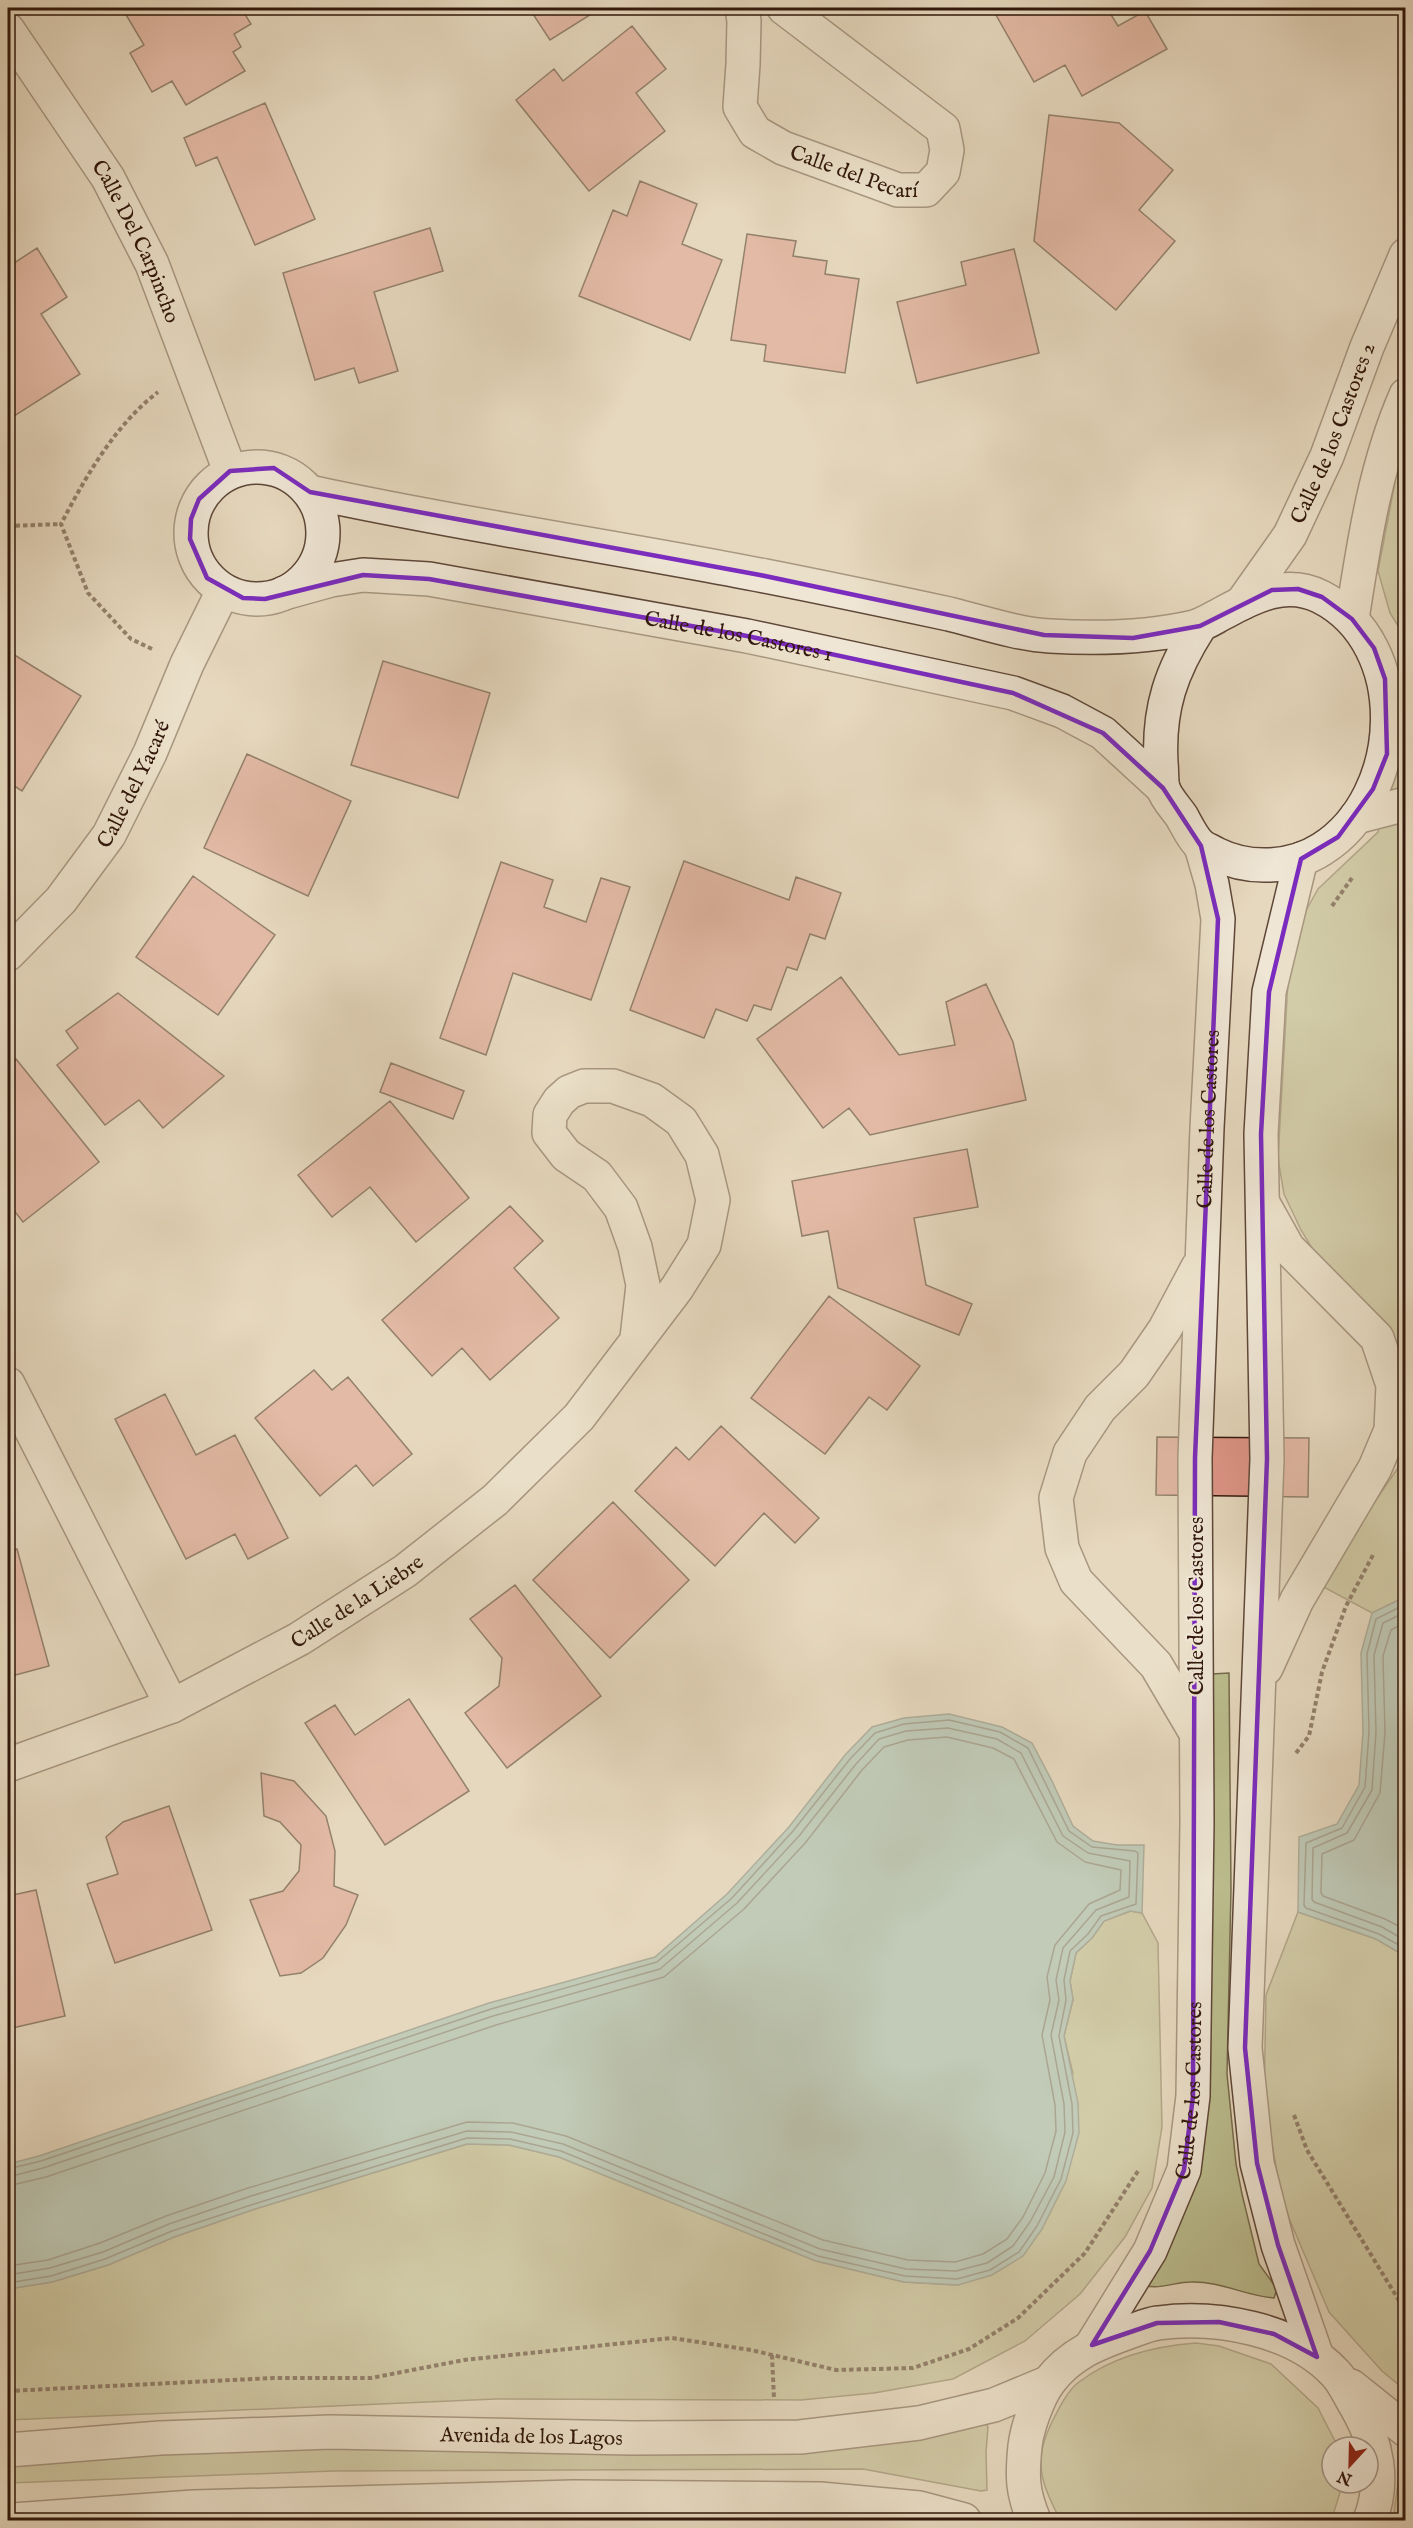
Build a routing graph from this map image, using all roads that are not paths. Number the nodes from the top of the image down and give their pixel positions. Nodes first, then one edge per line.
1 (742, 8) edge
2 (784, 8) edge
3 (8, 30) edge
4 (1406, 255) edge
5 (1406, 395) edge
6 (230, 471) junction
7 (310, 492) junction
8 (224, 591) junction
9 (285, 593) junction
10 (1242, 603) junction
11 (1352, 619) junction
12 (1200, 626) junction
13 (1395, 686) edge
14 (1163, 788) junction
15 (1406, 804) edge
16 (1356, 817) junction
17 (1201, 846) junction
18 (1301, 859) junction
19 (8, 954) edge
20 (1262, 1203) junction
21 (1202, 1260) junction
22 (638, 1338) junction
23 (8, 1384) edge
24 (1258, 1683) junction
25 (172, 1706) junction
26 (1197, 1734) junction
27 (8, 1765) edge
28 (1092, 2345) junction
29 (1327, 2366) junction
30 (1047, 2383) junction
31 (1406, 2430) edge
32 (8, 2450) edge
33 (573, 2497) junction
34 (13, 2520) edge
35 (676, 2520) edge
36 (964, 2520) edge
37 (1034, 2520) edge
38 (1370, 2520) edge

1 - 2 street, Calle del Pecarí
3 - 6 street, Calle Del Carpincho
4 - 10 street, Calle de los Castores 2
5 - 11 street
6 - 7 street
6 - 8 street
7 - 9 street
7 - 12 street
8 - 9 street
8 - 19 street, Calle del Yacaré
9 - 14 street, Calle de los Castores 1
10 - 11 street
10 - 12 street
11 - 13 street
12 - 14 street
13 - 16 street
14 - 17 street, Calle de los Castores 1
15 - 16 street
16 - 18 street
17 - 18 street
17 - 21 street, Calle de los Castores
18 - 20 street
20 - 24 street
20 - 24 street
21 - 26 street, Calle de los Castores
21 - 26 street
22 - 22 street, Calle de la Liebre
22 - 25 street, Calle de la Liebre
23 - 25 street
24 - 29 street
25 - 27 street, Calle de la Liebre
26 - 28 street, Calle de los Castores
28 - 29 street
28 - 30 street
29 - 31 street
29 - 38 street
30 - 32 street, Avenida de los Lagos
30 - 37 street
33 - 34 street
33 - 35 street
33 - 36 street

